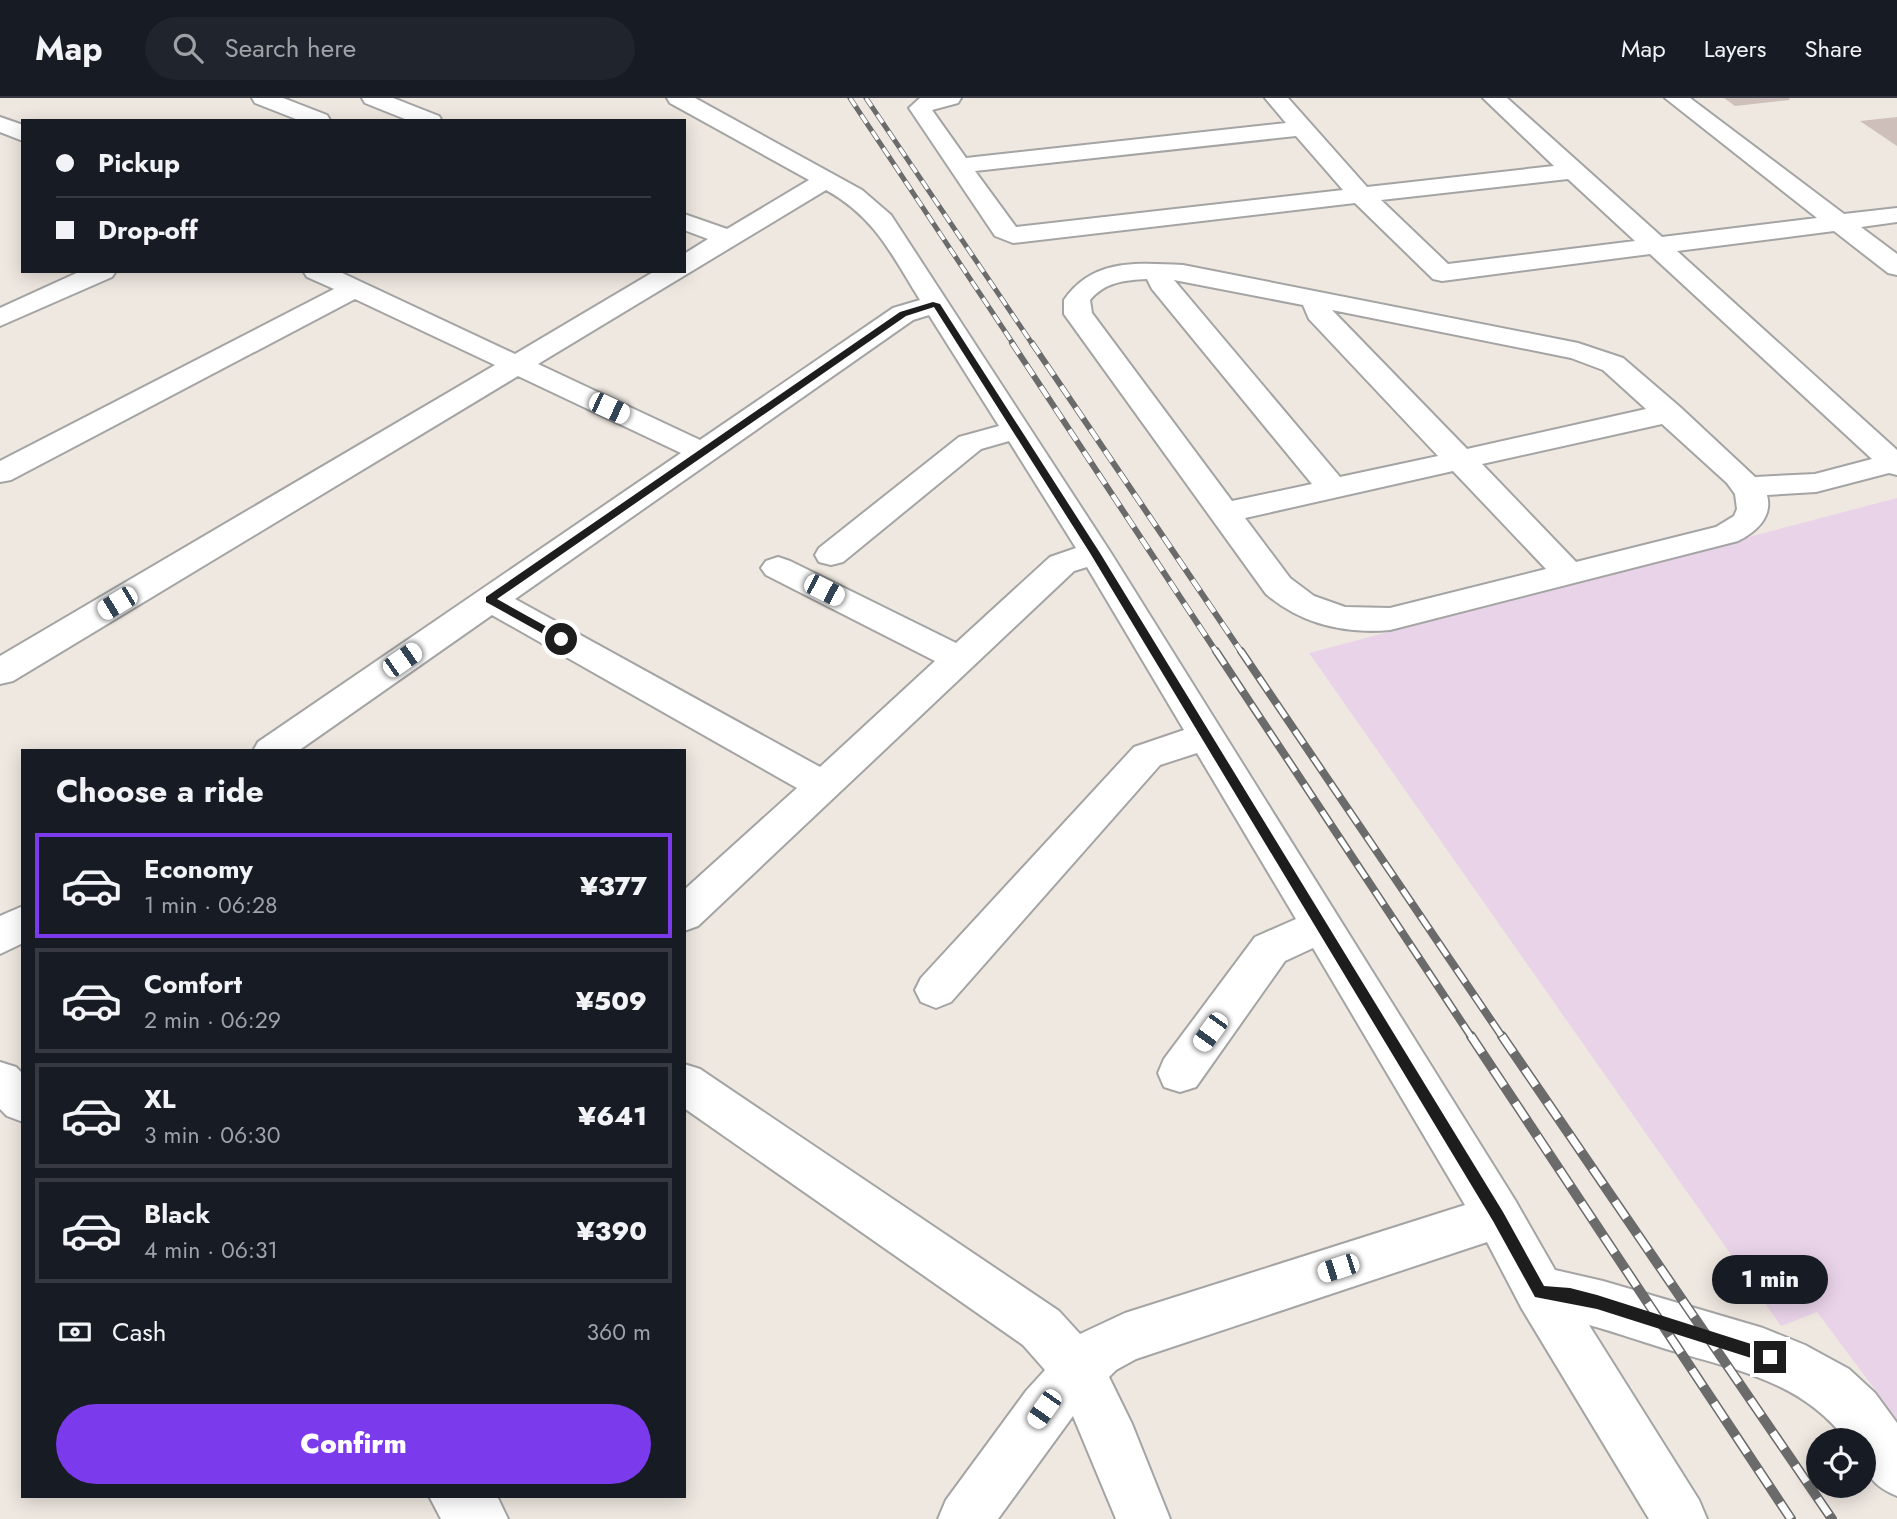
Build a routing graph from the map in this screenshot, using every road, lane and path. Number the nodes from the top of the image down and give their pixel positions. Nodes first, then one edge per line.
1 (263, 98) edge
2 (678, 98) edge
3 (950, 98) edge
4 (1276, 98) edge
5 (1494, 98) edge
6 (1676, 98) edge
7 (361, 102) edge
8 (316, 119) edge
9 (320, 119) edge
10 (424, 119) edge
11 (0, 124) edge
12 (1302, 128) junction
13 (21, 133) edge
14 (958, 166) junction
15 (1573, 171) junction
16 (826, 180) junction
17 (1362, 196) junction
18 (1897, 215) edge
19 (1838, 221) junction
20 (686, 222) edge
21 (730, 239) junction
22 (1657, 247) junction
23 (686, 264) edge
24 (1897, 267) edge
25 (1159, 271) junction
26 (98, 273) edge
27 (320, 273) edge
28 (671, 273) edge
29 (355, 289) junction
30 (1314, 299) junction
31 (936, 304) junction
32 (8, 307) edge
33 (516, 364) junction
34 (1670, 413) junction
35 (1016, 430) junction
36 (702, 452) junction
37 (1461, 461) junction
38 (1895, 464) edge
39 (0, 473) edge
40 (1748, 487) junction
41 (1333, 489) junction
42 (1224, 513) junction
43 (1095, 553) junction
44 (831, 555) dead end
45 (778, 568) dead end
46 (1568, 573) junction
47 (490, 599) junction
48 (960, 659) junction
49 (0, 673) edge
50 (1206, 736) junction
51 (274, 749) edge
52 (824, 786) junction
53 (686, 913) edge
54 (21, 923) edge
55 (1322, 926) junction
56 (0, 937) edge
57 (936, 990) dead end
58 (1180, 1073) dead end
59 (0, 1081) edge
60 (686, 1084) edge
61 (21, 1100) edge
62 (1498, 1216) junction
63 (1540, 1292) junction
64 (1078, 1371) junction
65 (1897, 1469) edge
66 (458, 1498) edge
67 (481, 1519) edge
68 (965, 1519) edge
69 (1143, 1519) edge
70 (1680, 1519) edge

1 - 8 street
2 - 16 street
3 - 14 street
4 - 12 street
5 - 15 street
6 - 19 street
7 - 9 street
7 - 10 street
11 - 13 street
12 - 14 street
12 - 17 street
14 - 17 street
15 - 17 street
15 - 22 street
16 - 21 street
16 - 31 street
17 - 22 street
18 - 19 street
19 - 22 street
19 - 24 street
20 - 21 street
21 - 23 street
22 - 38 street
25 - 30 street
25 - 41 street
25 - 42 street
26 - 32 street
27 - 29 street
28 - 33 street
29 - 33 street
29 - 39 street
30 - 34 street
30 - 37 street
31 - 35 street
31 - 36 street
33 - 36 street
33 - 49 street
34 - 37 street
34 - 40 street
35 - 43 street
35 - 44 street
36 - 47 street
37 - 41 street
37 - 46 street
38 - 40 street
40 - 46 street
41 - 42 street
42 - 46 street
43 - 48 street
43 - 50 street
45 - 48 street
47 - 51 street
47 - 52 street
48 - 52 street
50 - 55 street
50 - 57 street
52 - 53 street
54 - 56 street
55 - 58 street
55 - 62 street
59 - 61 street
60 - 64 street
62 - 63 street
62 - 64 street
63 - 65 street
63 - 70 street
64 - 68 street
64 - 69 street
66 - 67 street

